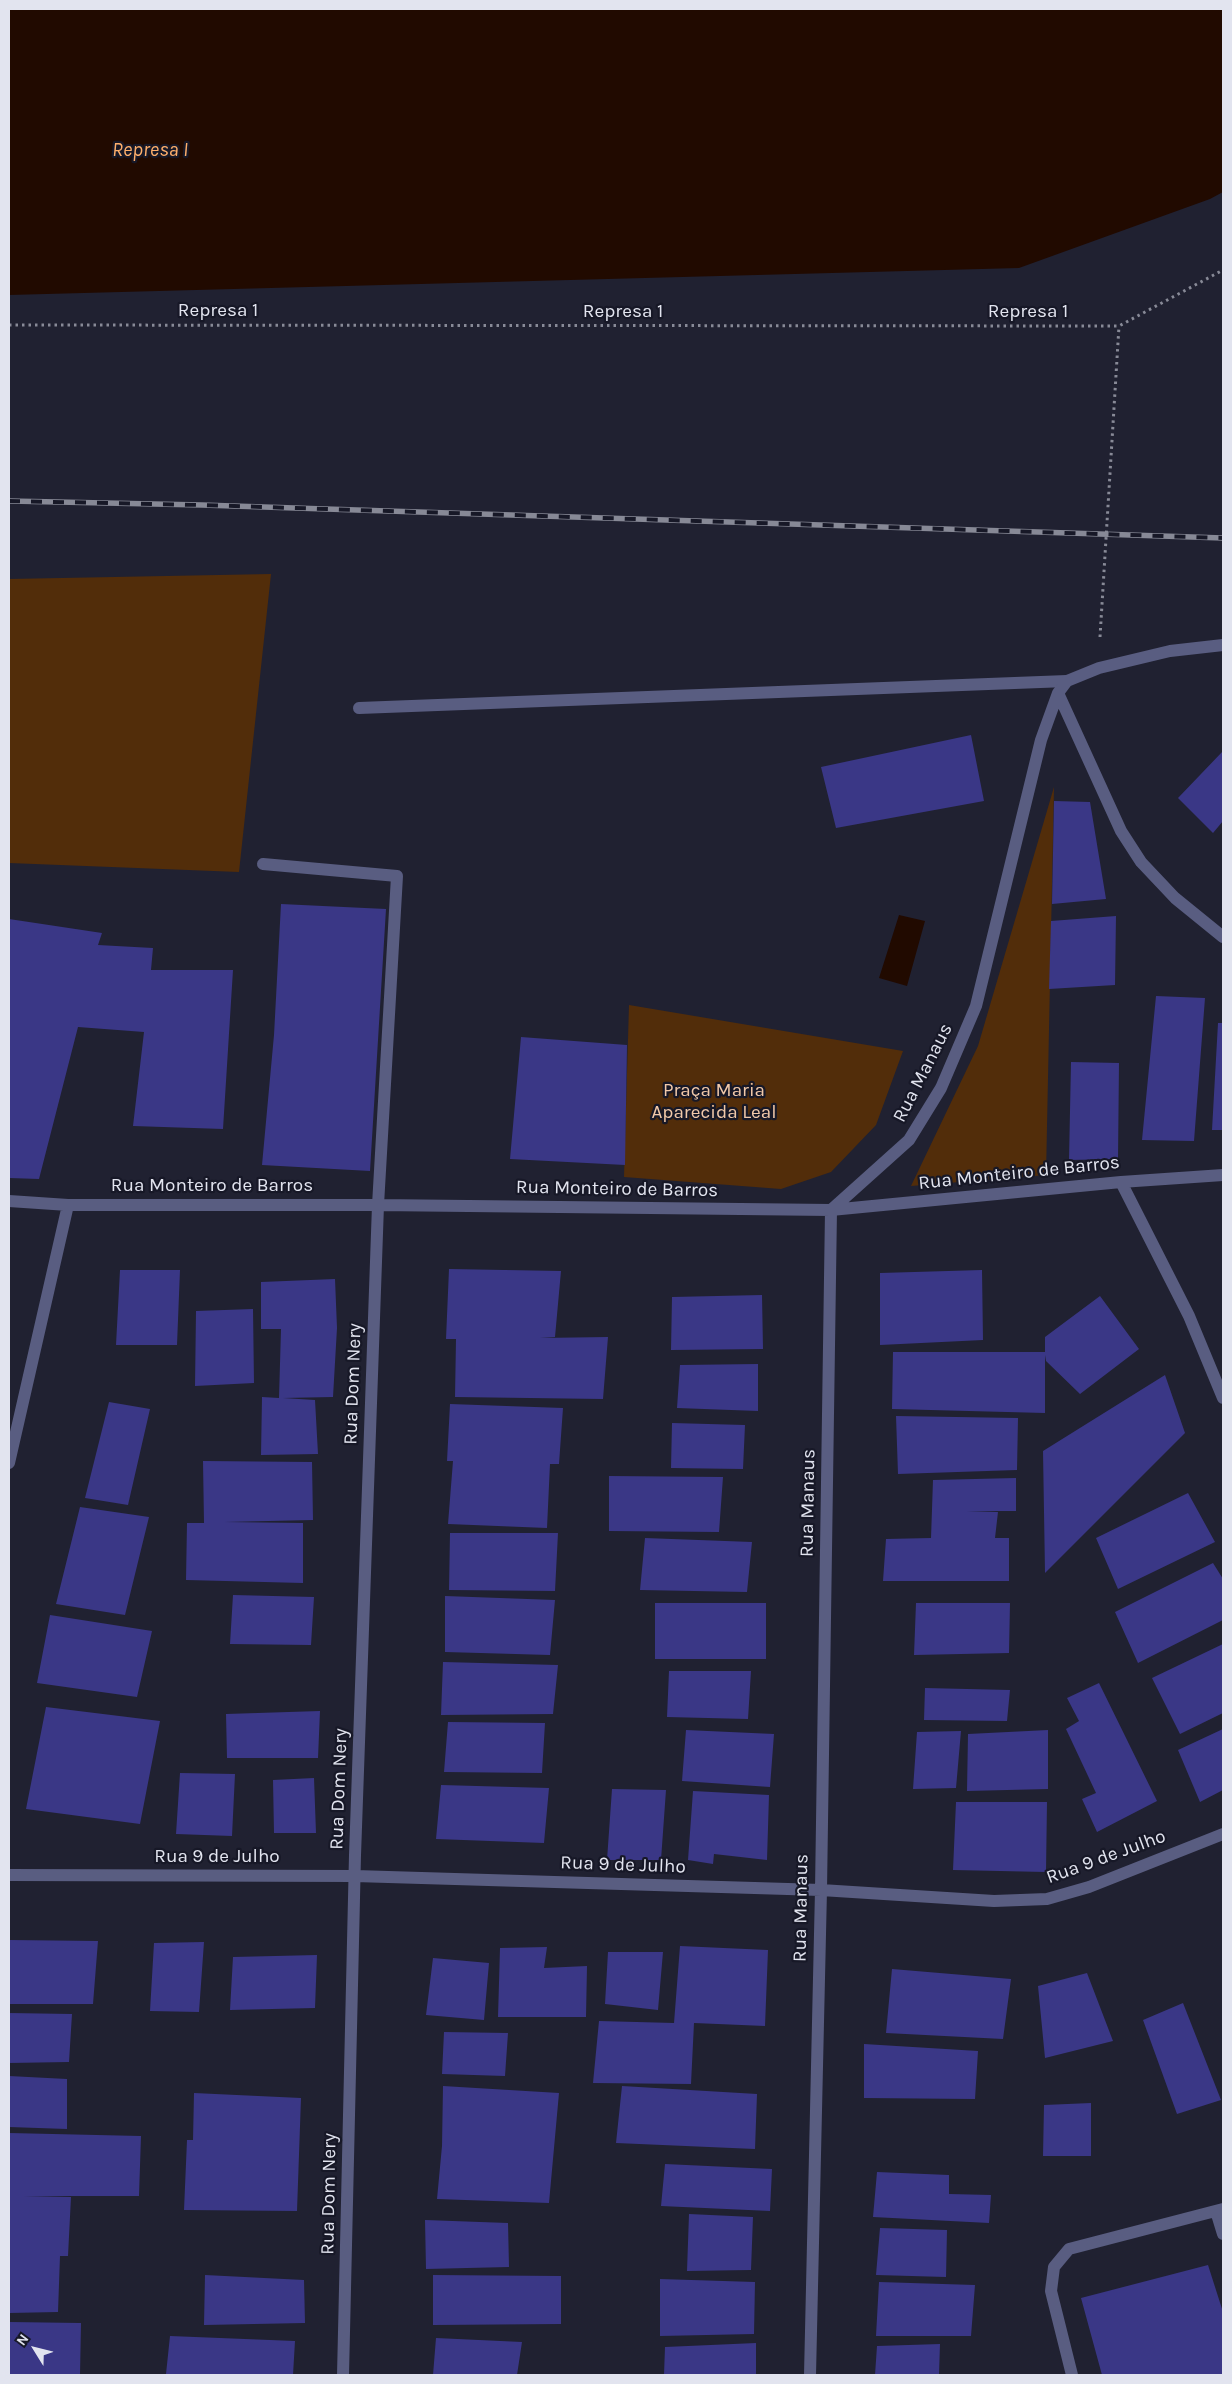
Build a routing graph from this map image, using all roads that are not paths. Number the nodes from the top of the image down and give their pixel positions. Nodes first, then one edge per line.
1 (1223, 645) edge
2 (1067, 681) junction
3 (1058, 694) junction
4 (359, 708) dead end
5 (263, 864) dead end
6 (1223, 937) edge
7 (1223, 1176) edge
8 (1121, 1182) junction
9 (9, 1201) edge
10 (378, 1204) junction
11 (68, 1205) junction
12 (830, 1210) junction
13 (1223, 1398) edge
14 (9, 1463) edge
15 (1223, 1834) edge
16 (9, 1875) edge
17 (355, 1876) junction
18 (821, 1890) junction
19 (1220, 2210) edge
20 (1223, 2234) edge
21 (343, 2375) edge
22 (810, 2375) edge
23 (1072, 2375) edge

1 - 2 street
2 - 3 street, Rua Manaus
2 - 4 street
3 - 6 street
3 - 12 street, Rua Manaus
5 - 10 street, Rua Dom Nery
7 - 8 street, Rua Monteiro de Barros
8 - 12 street, Rua Monteiro de Barros
8 - 13 street
9 - 11 street, Rua Monteiro de Barros
10 - 11 street, Rua Monteiro de Barros
10 - 12 street, Rua Monteiro de Barros
10 - 17 street, Rua Dom Nery
11 - 14 street
12 - 18 street, Rua Manaus
15 - 18 street, Rua 9 de Julho
16 - 17 street, Rua 9 de Julho
17 - 18 street, Rua 9 de Julho
17 - 21 street, Rua Dom Nery
18 - 22 street, Rua Manaus
19 - 20 street
19 - 23 street

